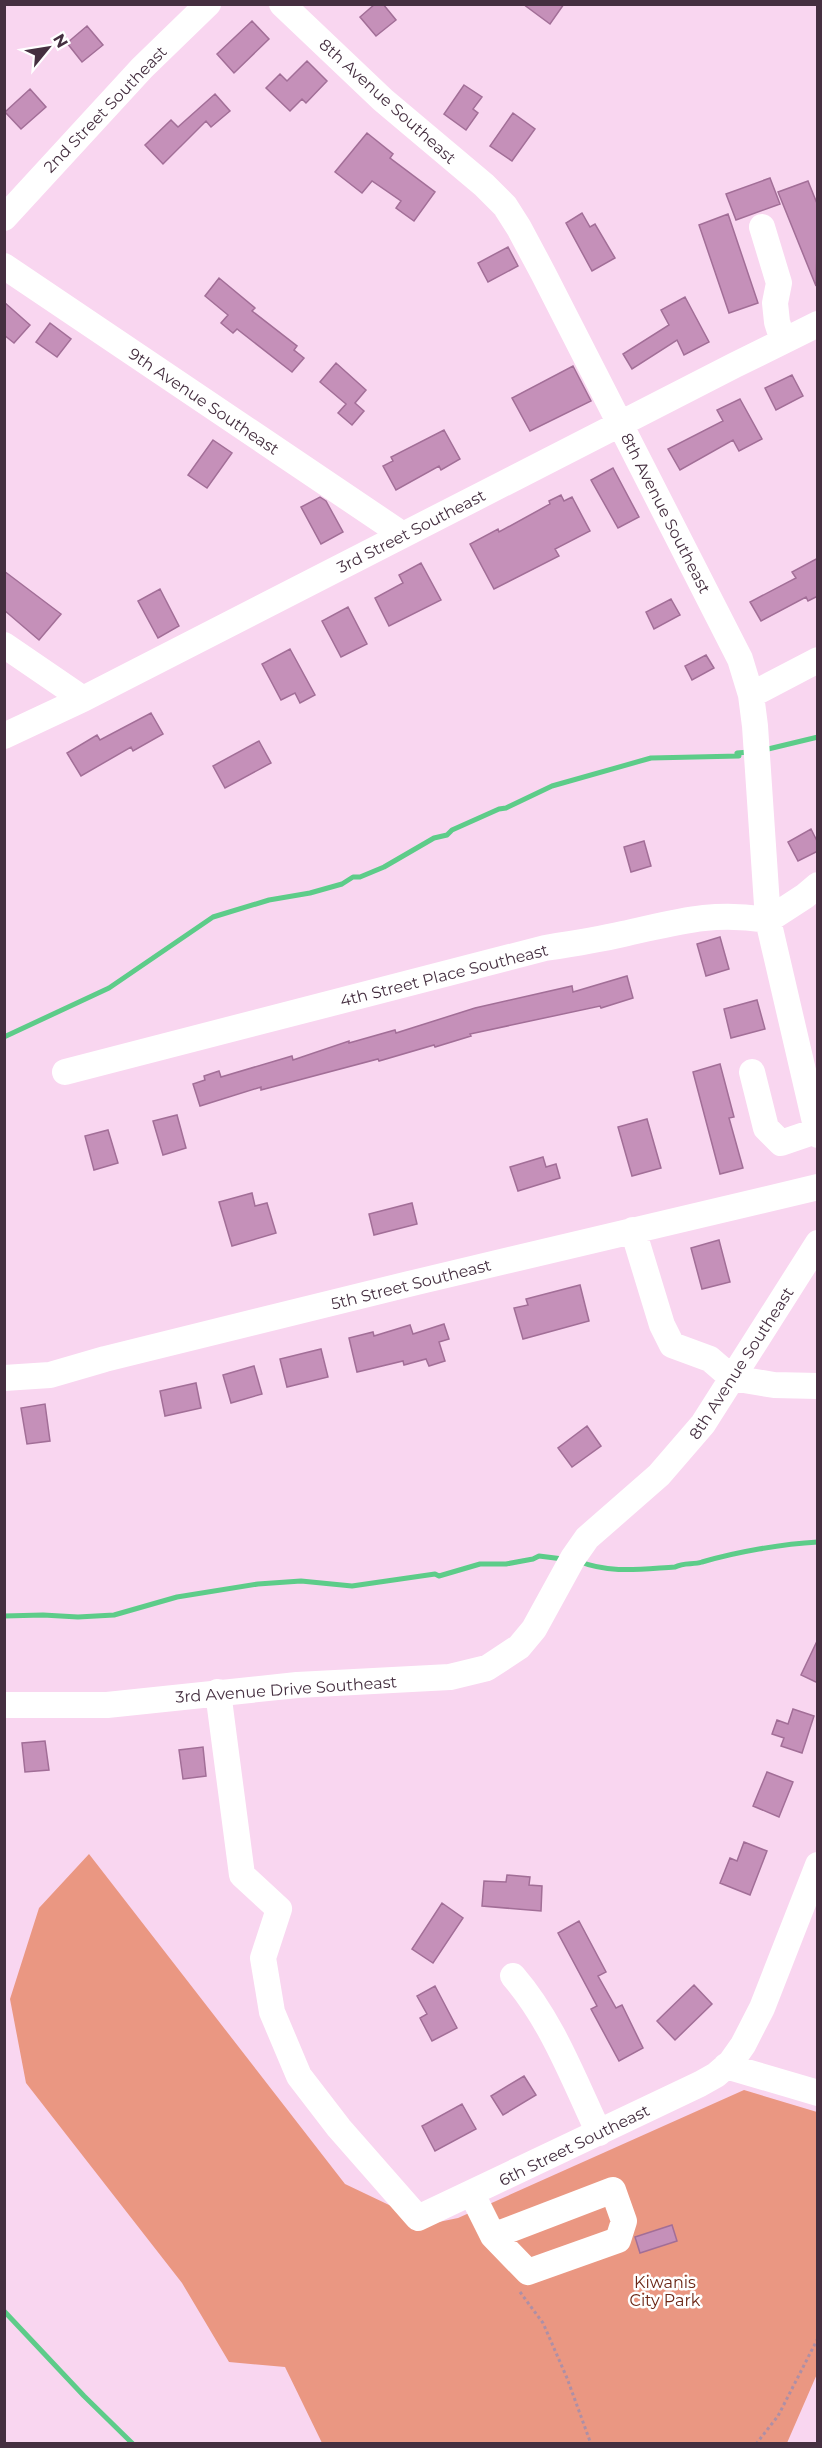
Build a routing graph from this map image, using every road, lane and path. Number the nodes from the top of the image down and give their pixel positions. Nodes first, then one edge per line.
1 (208, 4) edge
2 (282, 4) edge
3 (4, 218) edge
4 (762, 227) dead end
5 (4, 266) edge
6 (818, 324) edge
7 (783, 341) junction
8 (620, 424) junction
9 (403, 536) junction
10 (4, 645) edge
11 (818, 660) edge
12 (751, 695) junction
13 (83, 699) junction
14 (4, 736) edge
15 (818, 885) edge
16 (768, 920) junction
17 (65, 1072) dead end
18 (752, 1072) dead end
19 (817, 1133) edge
20 (818, 1187) edge
21 (633, 1230) junction
22 (818, 1243) edge
23 (4, 1378) edge
24 (732, 1378) junction
25 (818, 1386) edge
26 (543, 1613) joint
27 (218, 1692) junction
28 (4, 1705) edge
29 (818, 1865) edge
30 (513, 1976) dead end
31 (726, 2066) junction
32 (818, 2093) edge
33 (599, 2133) junction
34 (472, 2194) junction
35 (493, 2236) junction
36 (518, 2288) dead end
37 (818, 2338) edge
38 (591, 2444) edge
39 (756, 2444) edge

1 - 3 street, 2nd Street Southeast
2 - 8 street, 8th Avenue Southeast
4 - 7 street
5 - 9 street, 9th Avenue Southeast
6 - 7 street, 3rd Street Southeast
7 - 8 street, 3rd Street Southeast
8 - 9 street, 3rd Street Southeast
8 - 12 street, 8th Avenue Southeast
9 - 13 street, 3rd Street Southeast
10 - 13 street
11 - 12 street
12 - 16 street, 8th Avenue Southeast
13 - 14 street, 3rd Street Southeast
15 - 16 street
16 - 17 street, 4th Street Place Southeast
16 - 19 street, 8th Avenue Southeast
18 - 19 street
20 - 21 street, 5th Street Southeast
21 - 23 street, 5th Street Southeast
21 - 24 street
22 - 24 street, 8th Avenue Southeast
24 - 25 street
24 - 26 street, 8th Avenue Southeast
26 - 27 street, 3rd Avenue Drive Southeast
27 - 28 street, 3rd Avenue Drive Southeast
27 - 34 street, 6th Street Southeast
29 - 31 street
30 - 33 street
31 - 32 street
31 - 33 street, 6th Street Southeast
33 - 34 street, 6th Street Southeast
34 - 35 street
35 - 35 street
36 - 38 path
37 - 39 path

